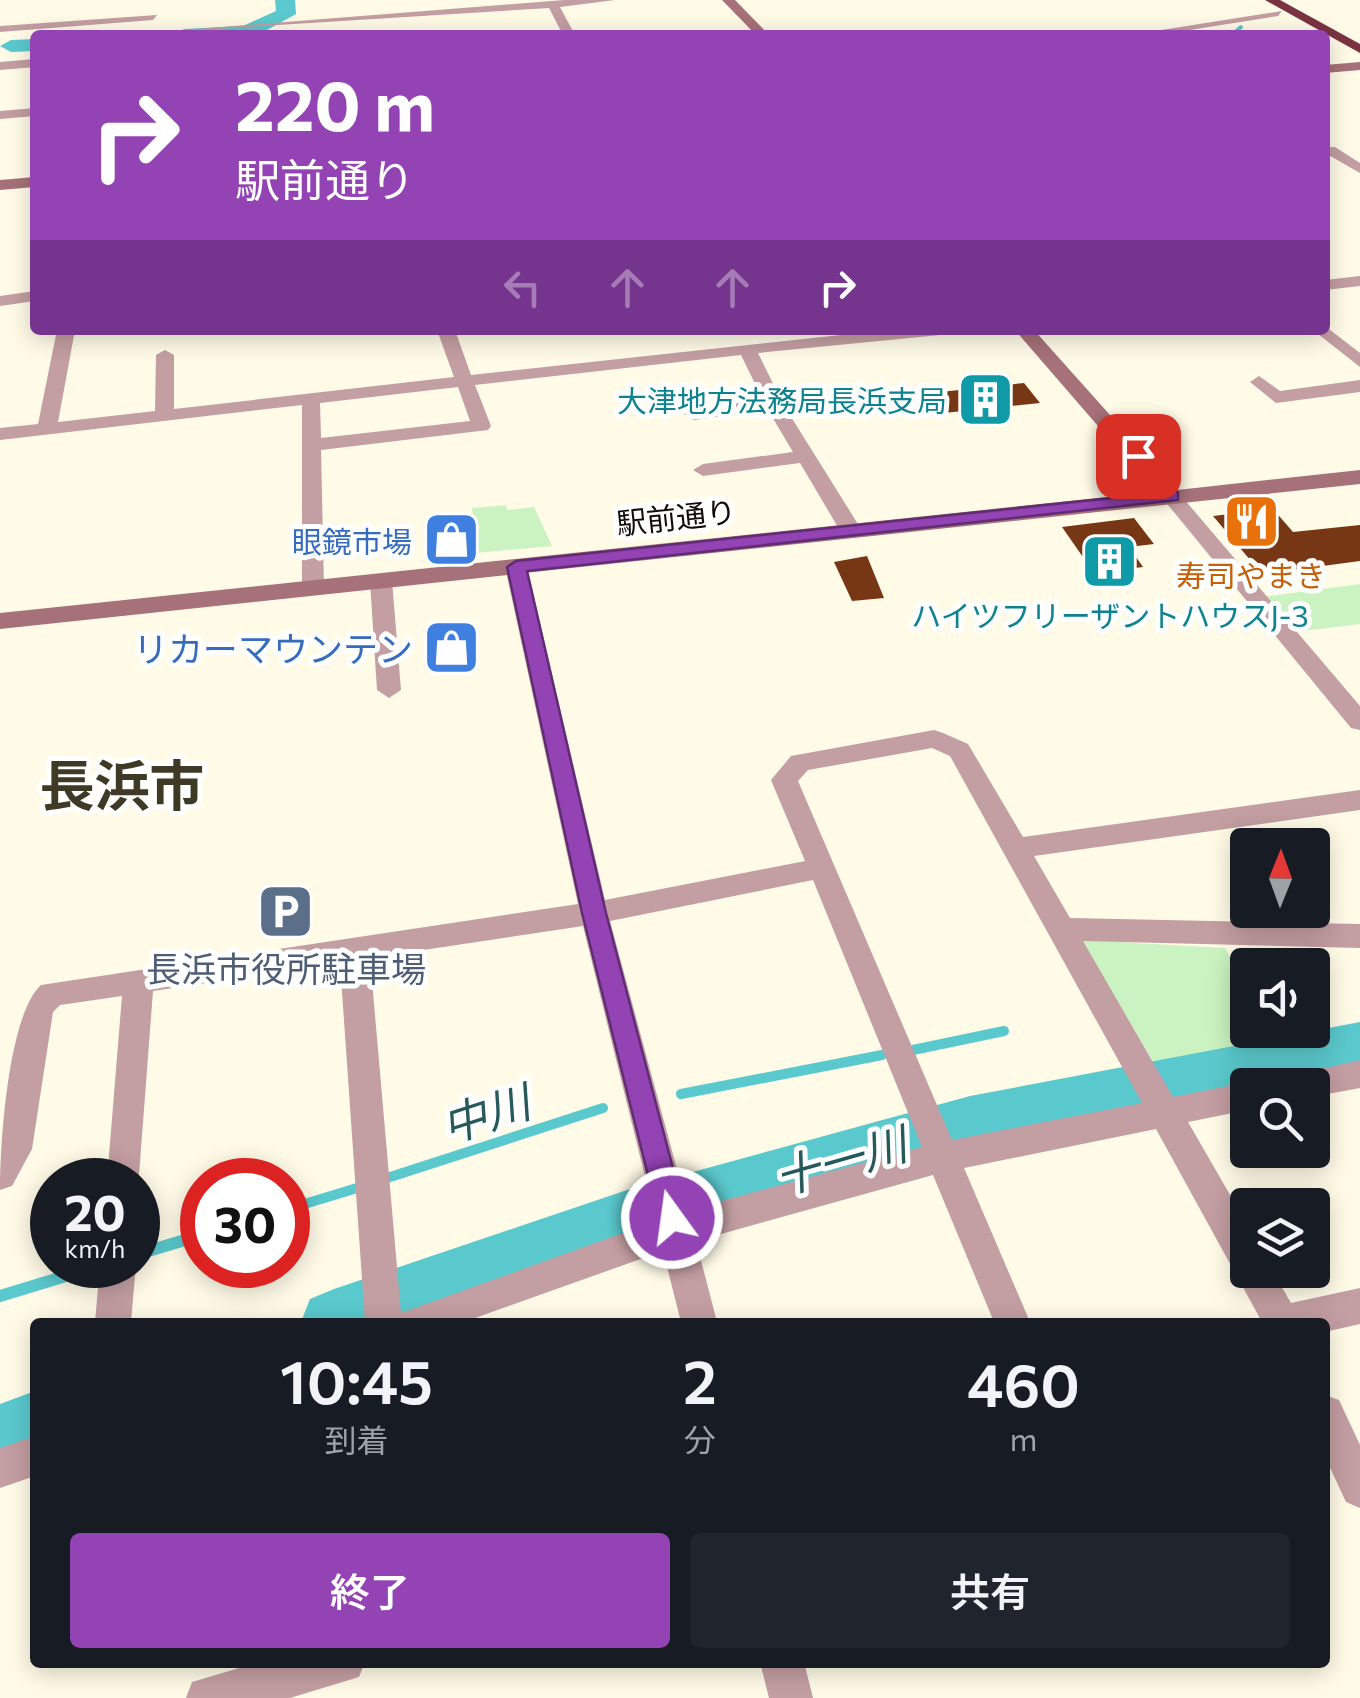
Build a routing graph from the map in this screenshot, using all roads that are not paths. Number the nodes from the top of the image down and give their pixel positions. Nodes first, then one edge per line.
1 (370, 0) edge
2 (728, 0) edge
3 (1254, 0) edge
4 (554, 3) edge
5 (613, 3) edge
6 (1275, 7) edge
7 (158, 17) dead end
8 (376, 18) junction
9 (0, 29) edge
10 (214, 30) edge
11 (568, 30) edge
12 (758, 30) edge
13 (1161, 30) edge
14 (1310, 30) edge
15 (1322, 30) edge
16 (1330, 34) edge
17 (1330, 43) edge
18 (30, 44) edge
19 (1360, 49) edge
20 (1, 57) edge
21 (30, 63) edge
22 (1360, 63) edge
23 (1330, 68) edge
24 (30, 98) edge
25 (0, 101) edge
26 (30, 112) edge
27 (0, 115) edge
28 (1330, 150) dead end
29 (1360, 169) edge
30 (30, 182) edge
31 (0, 185) edge
32 (1360, 281) edge
33 (1330, 284) edge
34 (30, 297) edge
35 (0, 301) edge
36 (65, 335) edge
37 (448, 335) edge
38 (833, 335) edge
39 (1028, 335) edge
40 (1328, 335) edge
41 (747, 339) edge
42 (166, 355) dead end
43 (1360, 362) edge
44 (464, 379) junction
45 (1259, 382) dead end
46 (1360, 386) edge
47 (311, 398) junction
48 (774, 404) junction
49 (694, 414) dead end
50 (164, 415) junction
51 (48, 428) junction
52 (0, 434) edge
53 (314, 444) junction
54 (806, 456) junction
55 (703, 470) dead end
56 (1360, 477) edge
57 (1172, 496) junction
58 (850, 529) junction
59 (516, 567) junction
60 (381, 581) junction
61 (314, 587) junction
62 (0, 621) edge
63 (390, 690) dead end
64 (1360, 722) edge
65 (1360, 800) edge
66 (1016, 848) junction
67 (822, 868) junction
68 (594, 913) junction
69 (1061, 929) junction
70 (1360, 936) edge
71 (354, 949) junction
72 (138, 982) junction
73 (1360, 1074) edge
74 (1330, 1080) edge
75 (1230, 1096) edge
76 (1154, 1097) junction
77 (936, 1141) junction
78 (126, 1158) edge
79 (0, 1175) edge
80 (671, 1212) junction
81 (1230, 1230) edge
82 (116, 1288) edge
83 (1263, 1288) edge
84 (1360, 1306) edge
85 (390, 1312) edge
86 (114, 1318) edge
87 (698, 1318) edge
88 (1010, 1318) edge
89 (1282, 1318) edge
90 (1303, 1318) edge
91 (1330, 1430) edge
92 (30, 1458) edge
93 (0, 1468) edge
94 (1346, 1481) edge
95 (321, 1668) edge
96 (784, 1668) edge
97 (208, 1698) edge
98 (791, 1698) edge

1 - 8 street
2 - 12 main road
3 - 6 highway
4 - 5 street
4 - 8 street
4 - 11 street
6 - 13 street
6 - 14 highway
6 - 15 highway
7 - 9 street
8 - 10 street
16 - 19 highway
17 - 22 highway
18 - 20 street
20 - 21 street
22 - 23 main road
24 - 25 street
26 - 27 street
28 - 29 street
30 - 31 main road
32 - 33 street
34 - 35 street
36 - 51 street
37 - 44 street
38 - 41 street
39 - 57 main road
40 - 43 street
41 - 44 street
41 - 48 street
42 - 50 street
44 - 47 street
44 - 53 street
45 - 46 street
47 - 50 street
47 - 53 street
48 - 49 street
48 - 54 street
50 - 51 street
51 - 52 street
53 - 61 street
54 - 55 street
54 - 58 street
56 - 57 main road, 駅前通り
57 - 58 main road, 駅前通り
57 - 64 street
58 - 59 main road, 駅前通り
59 - 60 main road, 駅前通り
59 - 68 street
60 - 61 main road, 駅前通り
60 - 63 street
61 - 62 main road, 駅前通り
65 - 66 street
66 - 67 street
66 - 69 street
67 - 68 street
67 - 77 street
68 - 71 street
68 - 80 street
69 - 70 street
69 - 76 street
71 - 72 street
71 - 85 street
72 - 78 street
72 - 79 street
73 - 74 street
75 - 76 street
76 - 77 street
76 - 81 street
77 - 80 street
77 - 88 street
80 - 85 street
80 - 87 street
82 - 86 street
83 - 89 street
84 - 90 street
91 - 94 street
92 - 93 street
95 - 97 street
96 - 98 street

